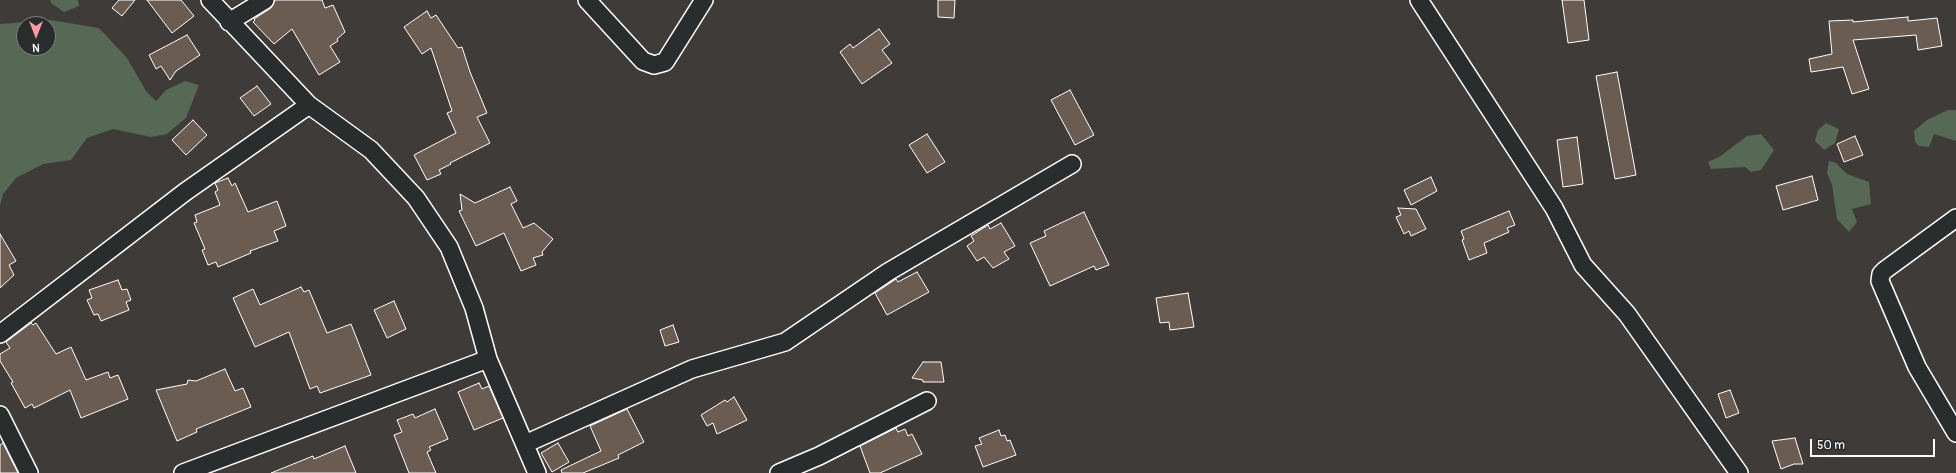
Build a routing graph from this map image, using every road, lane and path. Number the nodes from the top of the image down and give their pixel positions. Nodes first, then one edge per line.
1 (210, 0) edge
2 (265, 0) edge
3 (587, 0) edge
4 (704, 0) edge
5 (1419, 0) edge
6 (229, 22) junction
7 (309, 105) junction
8 (1072, 164) dead end
9 (1956, 218) edge
10 (0, 334) edge
11 (488, 359) junction
12 (927, 401) dead end
13 (0, 415) edge
14 (1956, 433) edge
15 (5, 439) edge
16 (525, 444) junction
17 (29, 473) edge
18 (183, 473) edge
19 (537, 473) edge
20 (779, 473) edge
21 (1739, 473) edge

1 - 6 street
2 - 6 street
3 - 4 street
5 - 21 street
6 - 7 street
7 - 10 street
7 - 11 street
8 - 16 street
9 - 14 street
11 - 16 street
11 - 18 street
12 - 20 street
13 - 15 street
15 - 17 street
16 - 19 street

